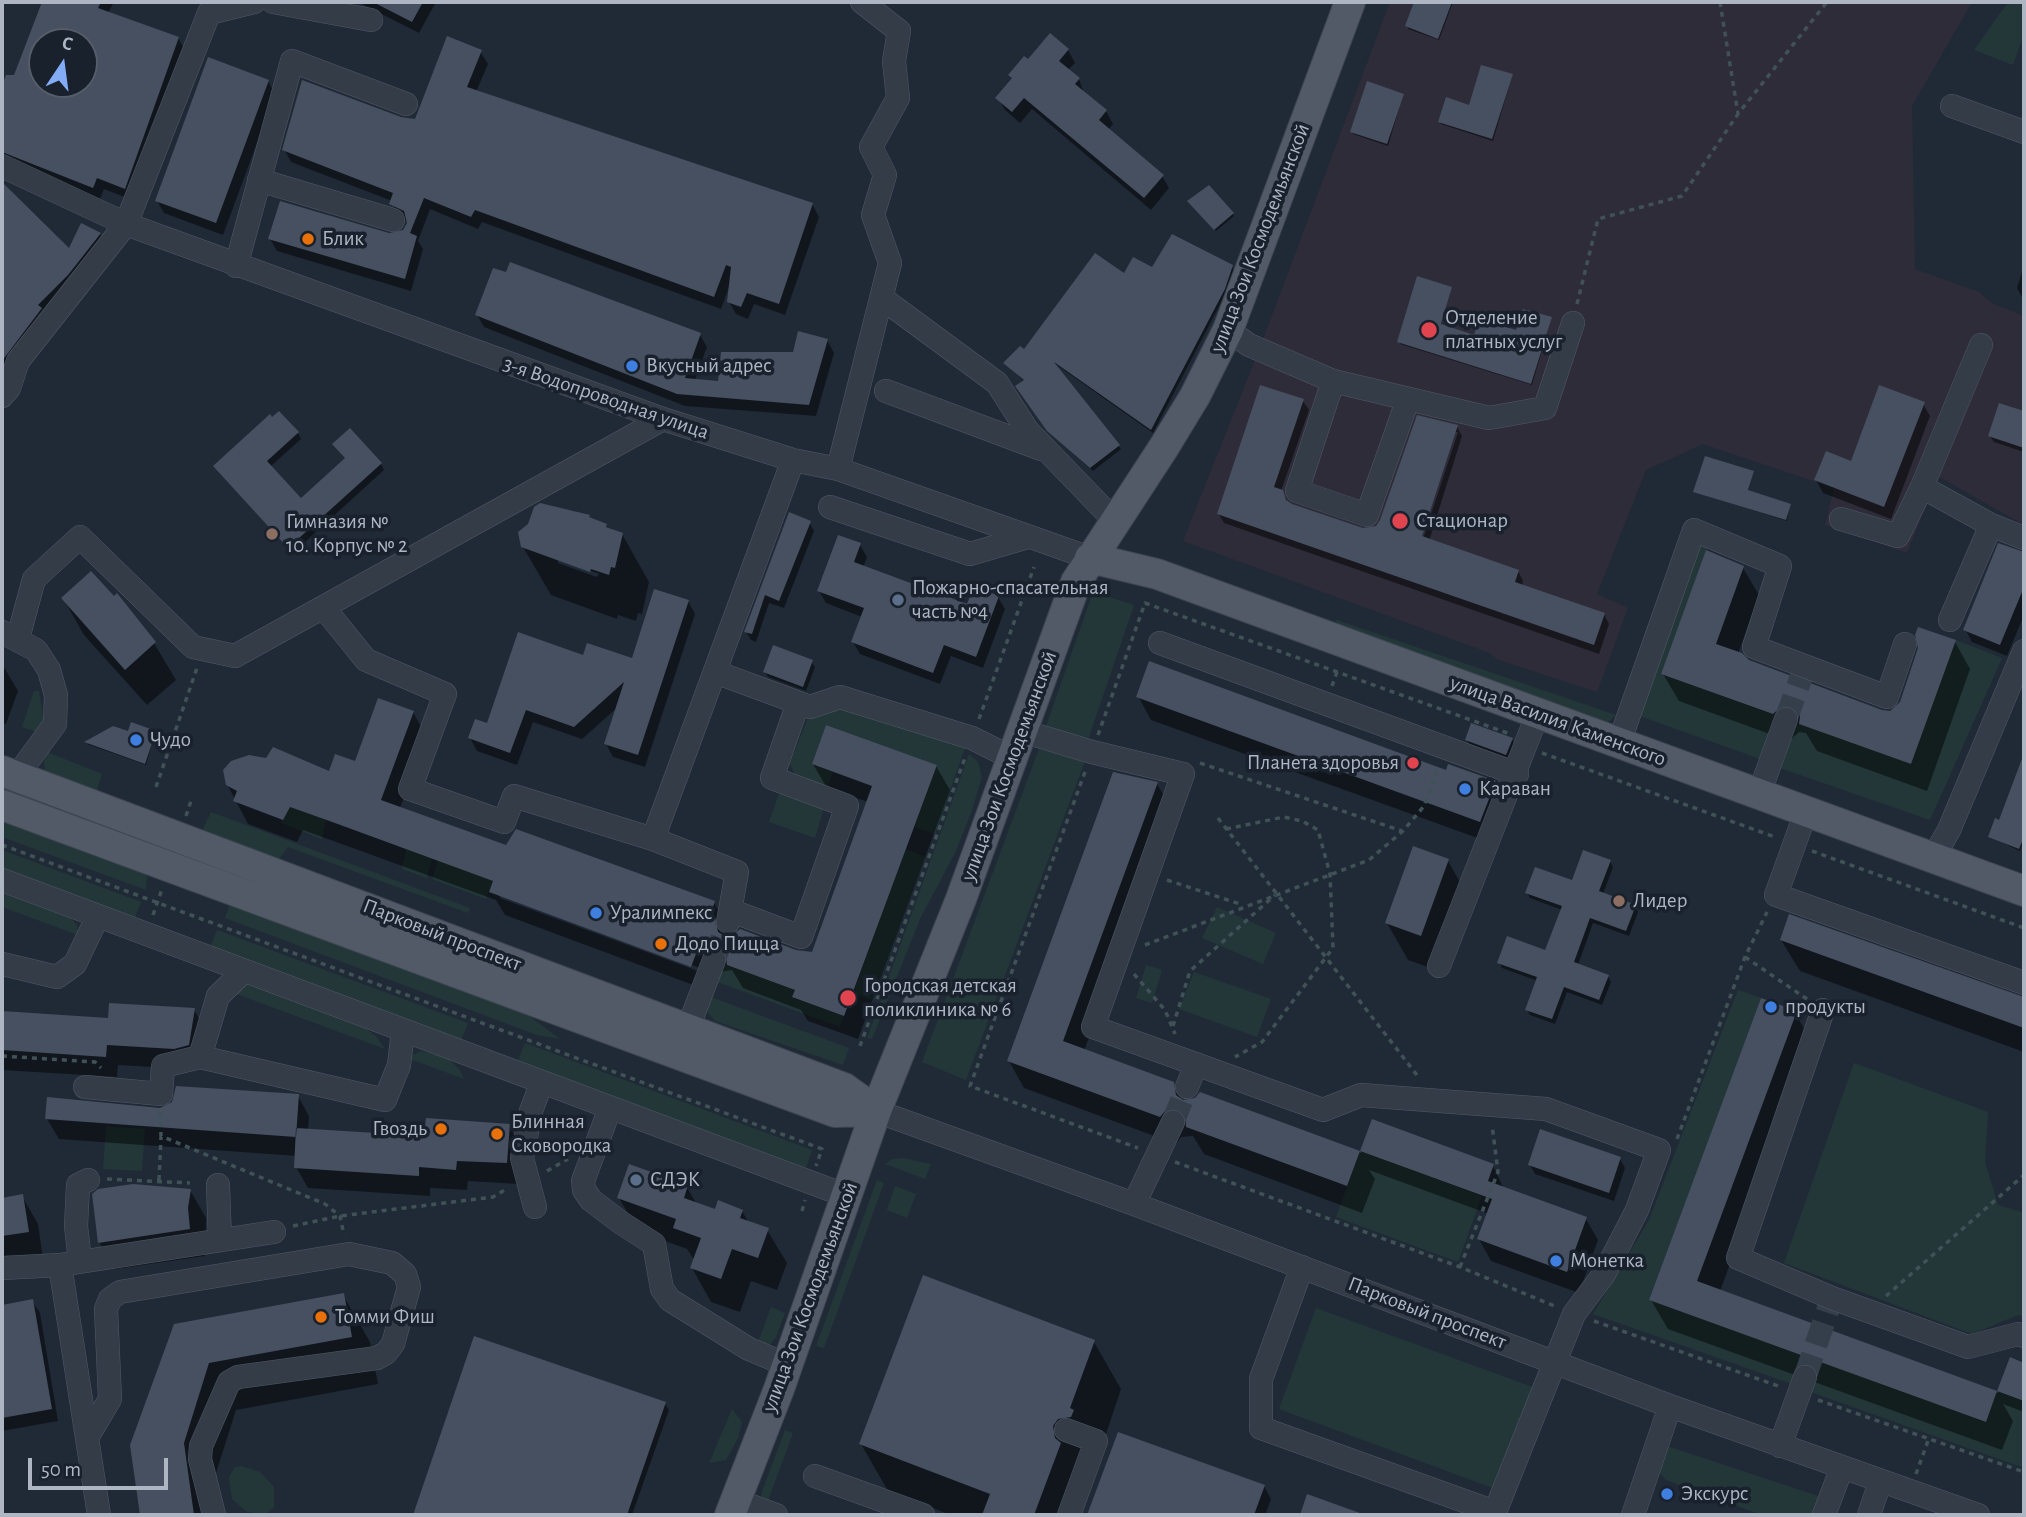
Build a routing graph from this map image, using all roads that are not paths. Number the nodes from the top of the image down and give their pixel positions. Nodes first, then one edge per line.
1 (254, 2) edge
2 (273, 2) edge
3 (862, 2) edge
4 (1350, 2) edge
5 (371, 20) dead end
6 (406, 104) dead end
7 (1952, 106) dead end
8 (2024, 132) edge
9 (2, 166) edge
10 (259, 180) junction
11 (393, 220) dead end
12 (126, 224) junction
13 (236, 266) junction
14 (883, 299) junction
15 (1573, 323) road end
16 (1228, 330) junction
17 (1981, 345) dead end
18 (1333, 381) junction
19 (886, 391) dead end
20 (2, 396) edge
21 (1408, 399) junction
22 (663, 419) junction
23 (1044, 450) junction
24 (793, 460) junction
25 (838, 469) junction
26 (1922, 487) junction
27 (830, 507) dead end
28 (1841, 519) dead end
29 (1114, 520) junction
30 (1991, 525) junction
31 (1028, 537) junction
32 (2024, 538) edge
33 (1090, 558) junction
34 (324, 608) junction
35 (1950, 620) dead end
36 (10, 635) edge
37 (1160, 643) dead end
38 (1905, 644) dead end
39 (2024, 651) edge
40 (715, 672) junction
41 (798, 703) junction
42 (1786, 719) tunnel mouth
43 (1533, 727) junction
44 (1619, 743) junction
45 (1017, 745) junction
46 (9, 774) edge
47 (1517, 774) junction
48 (1759, 794) junction
49 (2, 805) edge
50 (1806, 812) junction
51 (653, 839) junction
52 (1933, 858) junction
53 (2, 880) edge
54 (2024, 891) edge
55 (98, 916) junction
56 (714, 960) tunnel mouth
57 (2, 964) edge
58 (1439, 966) dead end
59 (243, 972) junction
60 (2024, 983) edge
61 (1823, 1010) road end
62 (688, 1028) junction
63 (403, 1031) junction
64 (200, 1057) junction
65 (1198, 1064) junction
66 (542, 1082) junction
67 (85, 1087) dead end
68 (1187, 1087) tunnel mouth
69 (610, 1108) junction
70 (876, 1111) junction
71 (1173, 1122) tunnel mouth
72 (88, 1180) road end
73 (218, 1185) dead end
74 (847, 1196) junction
75 (1134, 1204) junction
76 (535, 1207) dead end
77 (274, 1232) road end
78 (220, 1240) junction
79 (70, 1263) junction
80 (1303, 1267) junction
81 (2, 1268) edge
82 (2024, 1336) edge
83 (1555, 1362) junction
84 (787, 1366) junction
85 (1802, 1385) tunnel mouth
86 (1670, 1406) junction
87 (1066, 1430) dead end
88 (87, 1438) junction
89 (1780, 1446) junction
90 (1842, 1467) junction
91 (815, 1476) dead end
92 (1880, 1482) junction
93 (733, 1508) edge
94 (100, 1515) edge
95 (214, 1515) edge
96 (776, 1515) edge
97 (923, 1515) edge
98 (1069, 1515) edge
99 (1633, 1515) edge
100 (1825, 1515) edge
101 (1869, 1515) edge
102 (1978, 1515) edge

1 - 12 street
2 - 5 street
3 - 14 street
4 - 16 main road, улица Зои Космодемьянской
6 - 10 street
7 - 8 street
9 - 12 street, 3-я Водопроводная улица
10 - 11 street
10 - 13 street
12 - 13 street, 3-я Водопроводная улица
12 - 20 street
13 - 22 street, 3-я Водопроводная улица
14 - 23 street
14 - 25 street
15 - 21 street
16 - 18 street
16 - 29 main road, улица Зои Космодемьянской
17 - 26 street
18 - 21 street
18 - 21 street
19 - 23 street
22 - 24 street, 3-я Водопроводная улица
22 - 34 street
23 - 29 street
24 - 25 street, 3-я Водопроводная улица
24 - 40 street
25 - 31 street, 3-я Водопроводная улица
26 - 28 street
26 - 30 street
27 - 31 street
29 - 33 main road, улица Зои Космодемьянской
30 - 32 street
30 - 35 street
31 - 33 street, 3-я Водопроводная улица
33 - 43 main road, улица Василия Каменского
33 - 45 main road, улица Зои Космодемьянской
34 - 36 street
34 - 51 street
36 - 46 street
37 - 47 street
38 - 44 street
39 - 52 street
40 - 41 street
40 - 51 street
41 - 45 street
41 - 51 street
42 - 48 street
43 - 44 main road, улица Василия Каменского
43 - 47 street
44 - 48 main road, улица Василия Каменского
45 - 65 street
45 - 70 main road, улица Зои Космодемьянской
46 - 62 main road, Парковый проспект
47 - 58 street
48 - 50 main road, улица Василия Каменского
49 - 70 main road, Парковый проспект
50 - 52 main road, улица Василия Каменского
50 - 60 street
52 - 54 main road, улица Василия Каменского
53 - 55 street
55 - 57 street
55 - 59 street
56 - 62 street
59 - 63 street
59 - 64 street
61 - 82 street
62 - 70 main road, Парковый проспект
63 - 64 street
63 - 66 street
64 - 67 street
65 - 68 street
65 - 83 street
66 - 69 street
66 - 76 street
69 - 74 street
69 - 84 street
70 - 74 main road, улица Зои Космодемьянской
70 - 75 street, Парковый проспект
71 - 75 street
72 - 79 street
73 - 78 street
74 - 84 main road, улица Зои Космодемьянской
75 - 80 street, Парковый проспект
77 - 78 street
78 - 79 street
79 - 81 street
79 - 88 street
80 - 83 street, Парковый проспект
80 - 83 street
83 - 86 street, Парковый проспект
84 - 93 main road, улица Зои Космодемьянской
85 - 89 street
86 - 89 street, Парковый проспект
86 - 99 street
87 - 98 street
88 - 94 street
88 - 95 street
89 - 90 street, Парковый проспект
90 - 92 street, Парковый проспект
90 - 100 street
91 - 97 street
92 - 101 street
92 - 102 street, Парковый проспект
93 - 96 street

